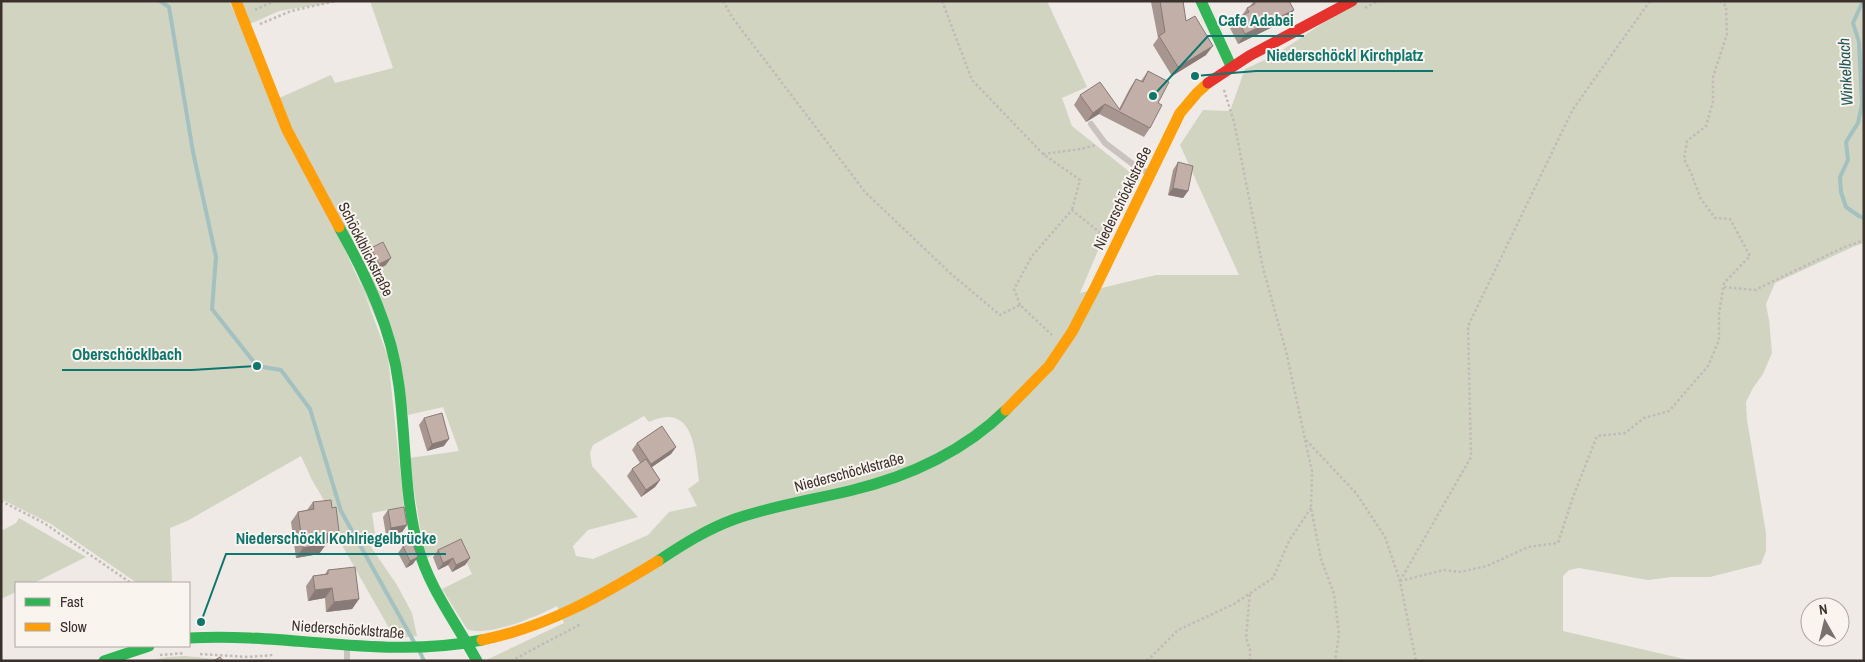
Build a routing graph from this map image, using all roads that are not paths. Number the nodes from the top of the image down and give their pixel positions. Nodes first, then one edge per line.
1 (236, 1) edge
2 (1201, 1) edge
3 (1352, 1) edge
4 (1231, 66) junction
5 (1091, 124) dead end
6 (1150, 174) junction
7 (190, 638) edge
8 (467, 643) junction
9 (347, 646) junction
10 (146, 647) edge
11 (347, 658) dead end
12 (104, 661) edge
13 (477, 661) edge

1 - 8 main road, Schöcklblickstraße
2 - 4 main road
3 - 4 main road, Niederschöcklstraße
4 - 6 main road, Niederschöcklstraße
5 - 6 lane
6 - 8 main road, Niederschöcklstraße
7 - 9 main road, Niederschöcklstraße
8 - 9 main road, Niederschöcklstraße
8 - 13 main road, Schöcklblickstraße
9 - 11 lane
10 - 12 main road

